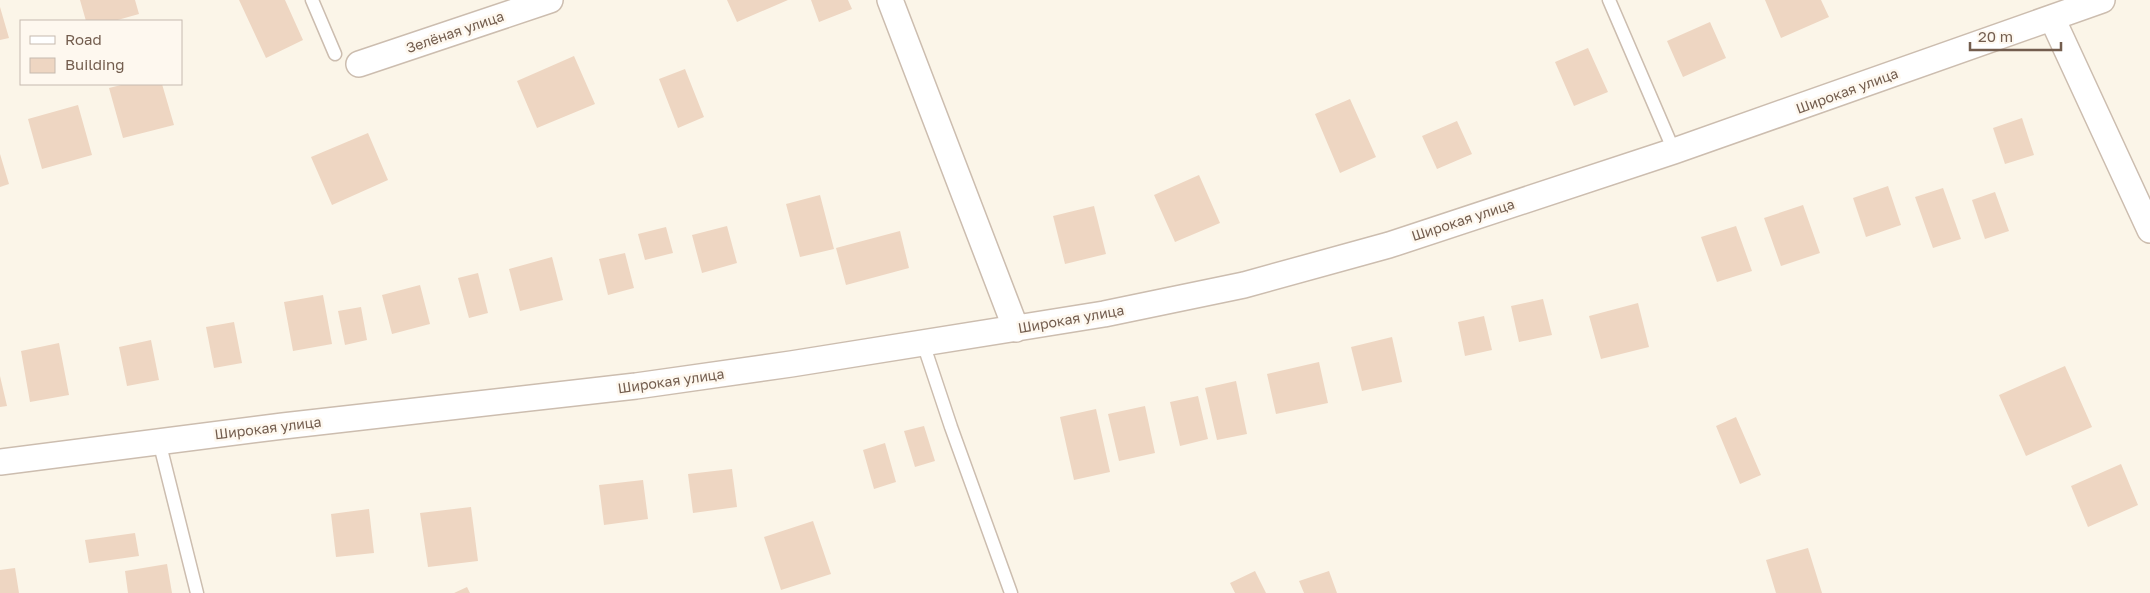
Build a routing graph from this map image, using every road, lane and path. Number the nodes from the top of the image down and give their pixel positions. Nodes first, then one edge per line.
1 (312, 0) edge
2 (550, 0) edge
3 (890, 0) edge
4 (1609, 0) edge
5 (2102, 0) edge
6 (2052, 18) junction
7 (334, 54) dead end
8 (360, 64) dead end
9 (1674, 151) junction
10 (2150, 230) edge
11 (1016, 329) junction
12 (923, 344) junction
13 (159, 442) junction
14 (0, 462) edge
15 (197, 593) edge
16 (1010, 593) edge

1 - 7 lane
2 - 8 street, Зелёная улица
3 - 11 street
4 - 9 lane
5 - 6 street, Широкая улица
6 - 9 street, Широкая улица
6 - 10 street
9 - 11 street, Широкая улица
11 - 12 street, Широкая улица
12 - 13 street, Широкая улица
12 - 16 lane
13 - 14 street, Широкая улица
13 - 15 lane

